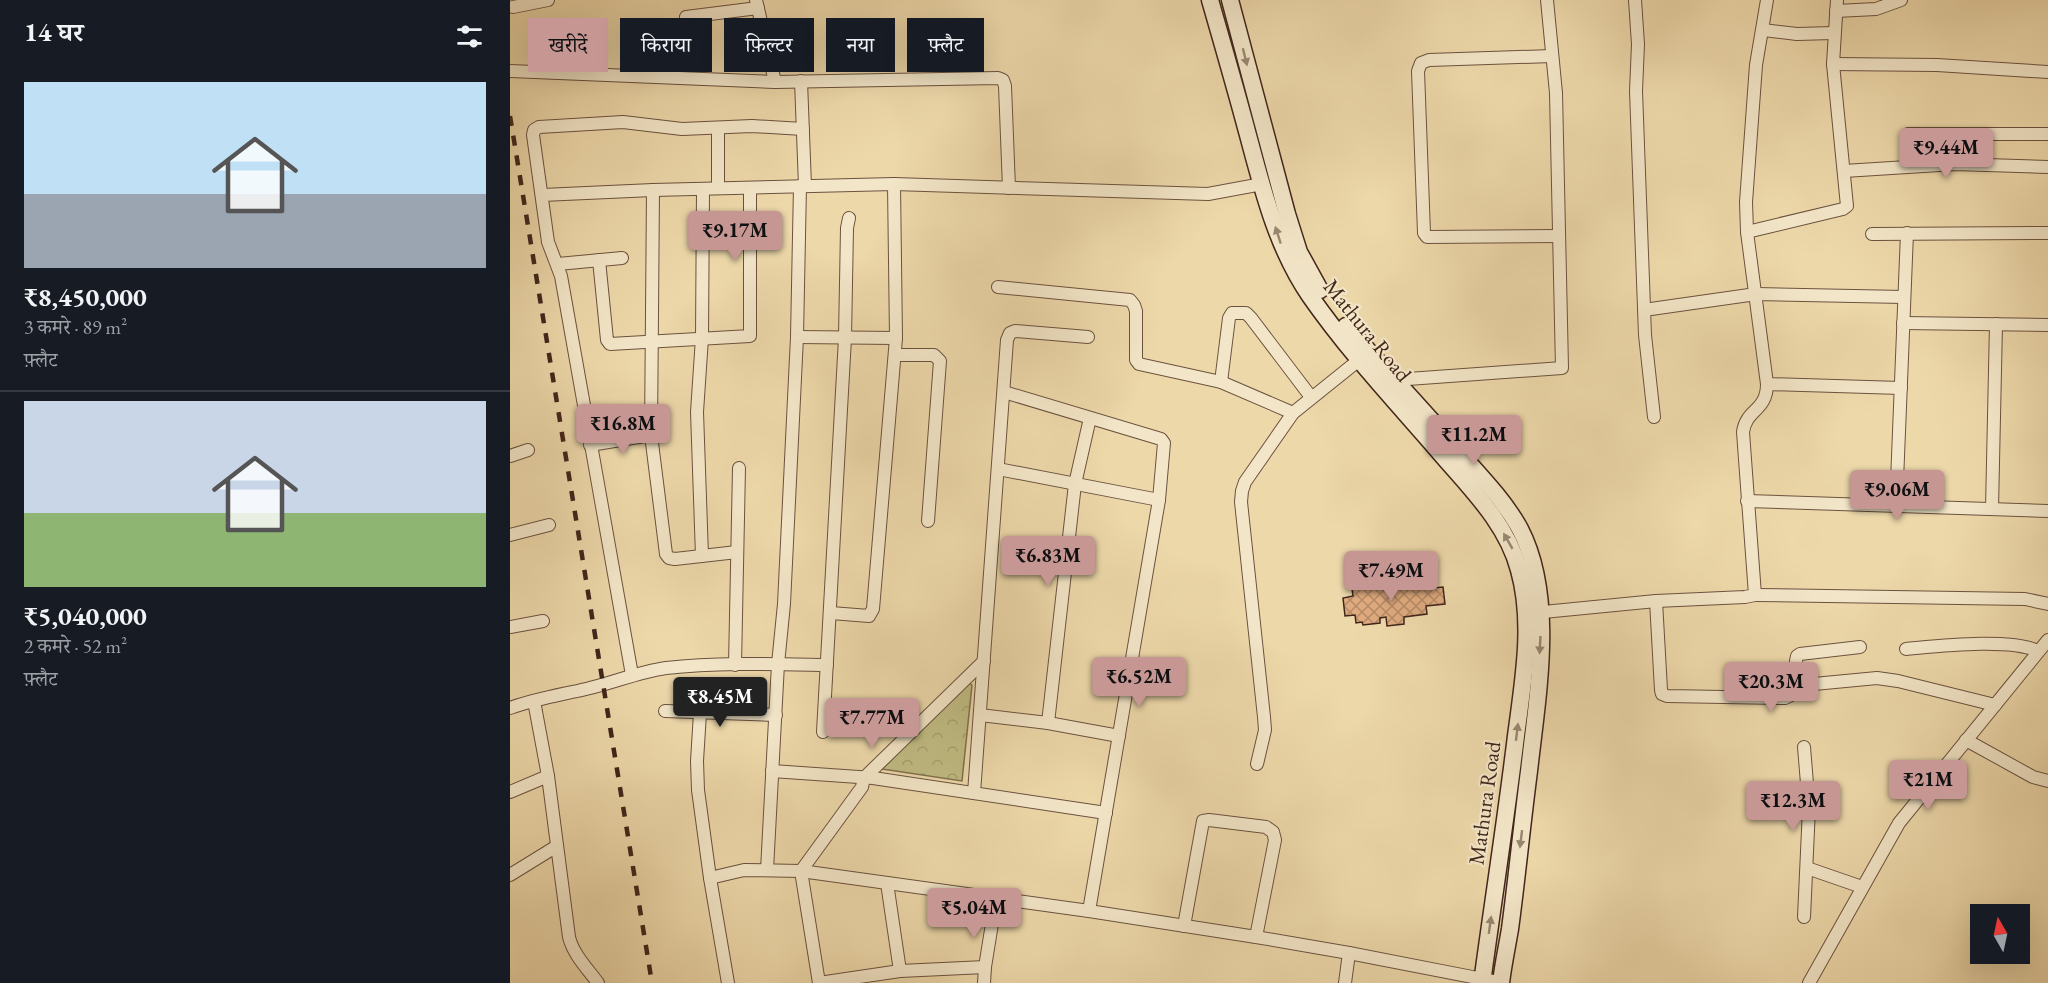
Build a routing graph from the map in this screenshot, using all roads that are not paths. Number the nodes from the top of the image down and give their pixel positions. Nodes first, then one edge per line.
1 (548, 0) edge
2 (1210, 0) edge
3 (1230, 0) edge
4 (1547, 0) edge
5 (1635, 0) edge
6 (1767, 0) edge
7 (1901, 0) edge
8 (757, 4) edge
9 (1836, 6) edge
10 (513, 7) dead end
11 (686, 17) dead end
12 (1763, 30) junction
13 (1833, 33) junction
14 (1552, 56) junction
15 (1833, 64) junction
16 (510, 71) edge
17 (2048, 72) edge
18 (801, 81) junction
19 (775, 82) junction
20 (718, 128) junction
21 (803, 129) junction
22 (1908, 134) dead end
23 (2048, 134) edge
24 (2048, 167) edge
25 (1844, 171) junction
26 (894, 184) junction
27 (1262, 184) junction
28 (803, 186) junction
29 (718, 188) junction
30 (750, 188) junction
31 (1008, 188) junction
32 (703, 189) junction
33 (653, 190) junction
34 (542, 195) junction
35 (849, 218) dead end
36 (1747, 232) junction
37 (1907, 233) junction
38 (2048, 233) edge
39 (1872, 234) dead end
40 (1559, 236) junction
41 (622, 258) dead end
42 (599, 260) junction
43 (558, 264) junction
44 (998, 286) dead end
45 (1756, 294) junction
46 (1904, 297) junction
47 (1644, 310) junction
48 (1903, 323) junction
49 (1996, 324) junction
50 (2048, 325) edge
51 (797, 337) junction
52 (1088, 337) dead end
53 (702, 338) junction
54 (845, 338) junction
55 (896, 338) junction
56 (652, 340) junction
57 (895, 355) junction
58 (1359, 360) junction
59 (1394, 380) junction
60 (1221, 382) junction
61 (1767, 384) junction
62 (1901, 388) junction
63 (1004, 392) junction
64 (1311, 397) junction
65 (1293, 413) junction
66 (1654, 417) dead end
67 (1090, 418) junction
68 (651, 435) junction
69 (590, 445) junction
70 (528, 450) dead end
71 (510, 456) edge
72 (739, 468) dead end
73 (998, 469) junction
74 (1075, 484) junction
75 (1159, 500) junction
76 (1747, 501) junction
77 (1896, 506) junction
78 (1992, 509) junction
79 (2048, 510) edge
80 (928, 520) dead end
81 (549, 525) dead end
82 (510, 535) edge
83 (737, 552) junction
84 (702, 556) junction
85 (1755, 595) junction
86 (1656, 601) junction
87 (2048, 604) edge
88 (831, 613) junction
89 (1534, 613) junction
90 (543, 621) dead end
91 (510, 627) edge
92 (2048, 640) edge
93 (1860, 647) dead end
94 (1906, 649) dead end
95 (2038, 651) junction
96 (984, 661) junction
97 (735, 664) junction
98 (778, 664) junction
99 (827, 665) junction
100 (632, 675) junction
101 (1801, 691) junction
102 (534, 700) junction
103 (1995, 705) junction
104 (510, 708) edge
105 (665, 711) dead end
106 (700, 713) junction
107 (776, 715) junction
108 (980, 715) junction
109 (1048, 723) junction
110 (823, 732) dead end
111 (1119, 736) junction
112 (1966, 740) junction
113 (1804, 747) dead end
114 (1257, 764) dead end
115 (772, 771) junction
116 (548, 776) junction
117 (864, 778) junction
118 (2048, 781) edge
119 (510, 792) edge
120 (974, 794) junction
121 (1106, 813) junction
122 (557, 846) junction
123 (1807, 868) junction
124 (767, 870) junction
125 (801, 872) junction
126 (510, 875) edge
127 (710, 878) junction
128 (887, 883) junction
129 (1862, 887) junction
130 (996, 899) junction
131 (1089, 912) junction
132 (1804, 917) dead end
133 (1184, 926) junction
134 (1256, 937) junction
135 (1349, 953) junction
136 (985, 967) junction
137 (900, 971) junction
138 (1482, 981) edge
139 (598, 983) edge
140 (729, 983) edge
141 (984, 983) edge
142 (1345, 983) edge
143 (1502, 983) edge
144 (1809, 983) edge

1 - 10 street
2 - 27 main road, Mathura Road
3 -> 59 main road, Mathura Road
4 - 14 street
5 - 47 street
6 - 12 street
7 - 9 street
8 - 11 street
8 - 19 street
9 - 13 street
12 - 13 street
12 - 36 street
13 - 15 street
14 - 40 street
14 - 40 street
15 - 17 street
15 - 25 street
16 - 19 street
18 - 19 street
18 - 21 street
18 - 31 street
20 - 21 street
20 - 29 street
20 - 34 street
21 - 28 street
22 - 23 street
24 - 25 street
25 - 36 street
26 - 28 street
26 - 31 street
26 - 55 street
27 - 31 street
58 -> 27 main road, Mathura Road
28 - 30 street
28 - 51 street
29 - 30 street
29 - 32 street
30 - 53 street
32 - 33 street
32 - 53 street
33 - 34 street
33 - 56 street
34 - 43 street
35 - 54 street
36 - 45 street
37 - 38 street
37 - 39 street
37 - 46 street
40 - 59 street
41 - 42 street
42 - 43 street
42 - 56 street
43 - 69 street
44 - 60 street
45 - 46 street
45 - 47 street
45 - 61 street
46 - 48 street
47 - 66 street
48 - 49 street
48 - 62 street
49 - 50 street
49 - 78 street
51 - 54 street
51 - 98 street
52 - 63 street
53 - 56 street
53 - 84 street
54 - 55 street
54 - 88 street
55 - 57 street
56 - 68 street
57 - 80 street
57 - 88 street
58 - 64 street
89 -> 58 main road, Mathura Road
59 - 89 main road, Mathura Road
60 - 64 street
60 - 65 street
61 - 62 street
61 - 76 street
62 - 77 street
63 - 67 street
63 - 73 street
64 - 65 street
65 - 114 street
67 - 74 street
67 - 75 street
68 - 69 street
68 - 84 street
69 - 100 street
70 - 71 street
72 - 83 street
73 - 74 street
73 - 96 street
74 - 75 street
74 - 109 street
75 - 111 street
76 - 77 street
76 - 85 street
77 - 78 street
78 - 79 street
81 - 82 street
83 - 84 street
83 - 97 street
85 - 86 street
85 - 87 street
86 - 89 street
86 - 101 street
88 - 99 street
138 -> 89 main road, Mathura Road
89 -> 143 main road, Mathura Road
90 - 91 street
92 - 95 street
93 - 101 street
94 - 95 street
95 - 103 street
96 - 108 street
96 - 117 street
97 - 98 street
97 - 100 street
98 - 99 street
98 - 107 street
99 - 110 street
100 - 102 street
101 - 103 street
102 - 104 street
102 - 116 street
103 - 112 street
105 - 106 street
106 - 107 street
106 - 127 street
107 - 115 street
108 - 109 street
108 - 120 street
109 - 111 street
111 - 121 street
112 - 118 street
112 - 129 street
113 - 123 street
115 - 117 street
115 - 124 street
116 - 119 street
116 - 122 street
117 - 120 street
117 - 125 street
120 - 121 street
121 - 131 street
122 - 126 street
122 - 139 street
123 - 129 street
123 - 132 street
124 - 125 street
124 - 127 street
125 - 128 street
125 - 137 street
127 - 140 street
128 - 130 street
128 - 137 street
129 - 144 street
130 - 131 street
130 - 136 street
131 - 133 street
133 - 134 street
133 - 134 street
134 - 135 street
135 - 138 street
135 - 142 street
136 - 137 street
136 - 141 street
138 - 143 street

